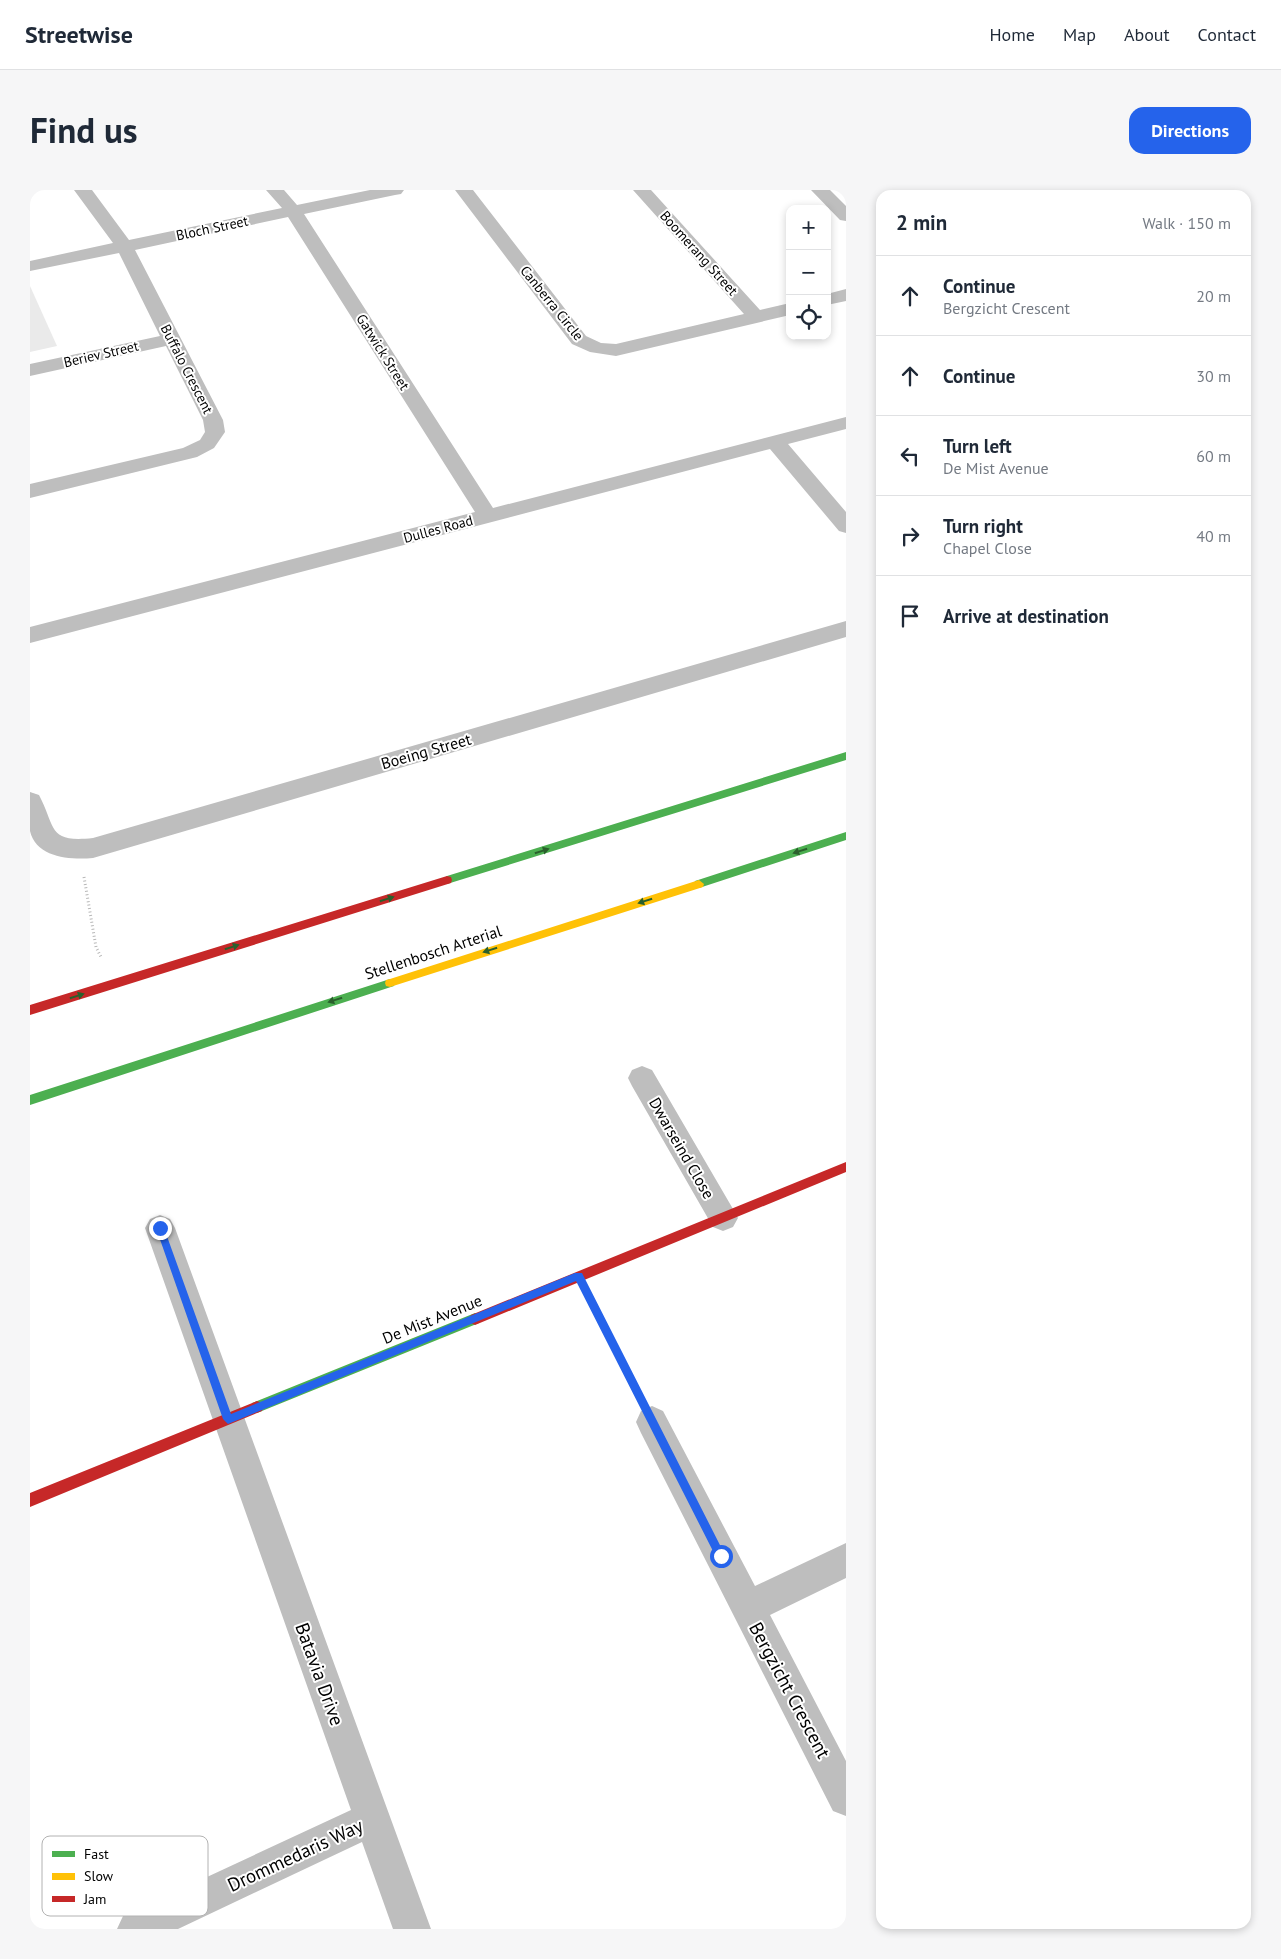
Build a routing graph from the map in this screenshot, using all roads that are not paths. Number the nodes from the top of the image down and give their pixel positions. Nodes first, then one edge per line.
1 (83, 190) edge
2 (275, 190) edge
3 (395, 190) edge
4 (464, 190) edge
5 (642, 190) edge
6 (820, 190) edge
7 (293, 211) junction
8 (846, 216) edge
9 (124, 246) junction
10 (30, 266) edge
11 (786, 310) edge
12 (756, 317) junction
13 (171, 338) junction
14 (30, 370) edge
15 (846, 423) edge
16 (775, 442) junction
17 (30, 491) edge
18 (488, 516) junction
19 (846, 526) edge
20 (846, 629) edge
21 (30, 635) edge
22 (846, 756) edge
23 (30, 801) edge
24 (34, 829) edge
25 (846, 836) edge
26 (30, 1010) edge
27 (642, 1078) dead end
28 (30, 1100) edge
29 (846, 1167) edge
30 (723, 1218) junction
31 (160, 1228) dead end
32 (228, 1419) junction
33 (652, 1422) road end
34 (30, 1500) edge
35 (846, 1560) edge
36 (747, 1608) junction
37 (846, 1798) edge
38 (372, 1818) junction
39 (208, 1895) edge
40 (164, 1916) edge
41 (136, 1929) edge
42 (412, 1929) edge

1 - 9 street, Buffalo Crescent
2 - 7 street, Gatwick Street
3 - 7 street, Bloch Street
4 - 12 street, Canberra Circle
5 - 12 street, Boomerang Street
6 - 8 street
7 - 9 street, Bloch Street
7 - 18 street, Gatwick Street
9 - 10 street, Bloch Street
9 - 13 street, Buffalo Crescent
11 - 12 street, Canberra Circle
13 - 14 street, Beriev Street
13 - 17 street, Buffalo Crescent
15 - 16 street, Dulles Road
16 - 18 street, Dulles Road
16 - 19 street
18 - 21 street, Dulles Road
20 - 24 street, Boeing Street
26 -> 22 main road
23 - 24 street, Boeing Street
25 -> 28 main road, Stellenbosch Arterial
27 - 30 street, Dwarseind Close
29 - 30 main road, De Mist Avenue
30 - 32 main road, De Mist Avenue
31 - 32 street, Batavia Drive
32 - 34 main road, De Mist Avenue
32 - 38 street, Batavia Drive
33 - 36 street, Bergzicht Crescent
35 - 36 street, Bergzicht Crescent
36 - 37 street, Bergzicht Crescent
38 - 39 street, Drommedaris Way
38 - 42 street, Batavia Drive
40 - 41 street, Drommedaris Way

